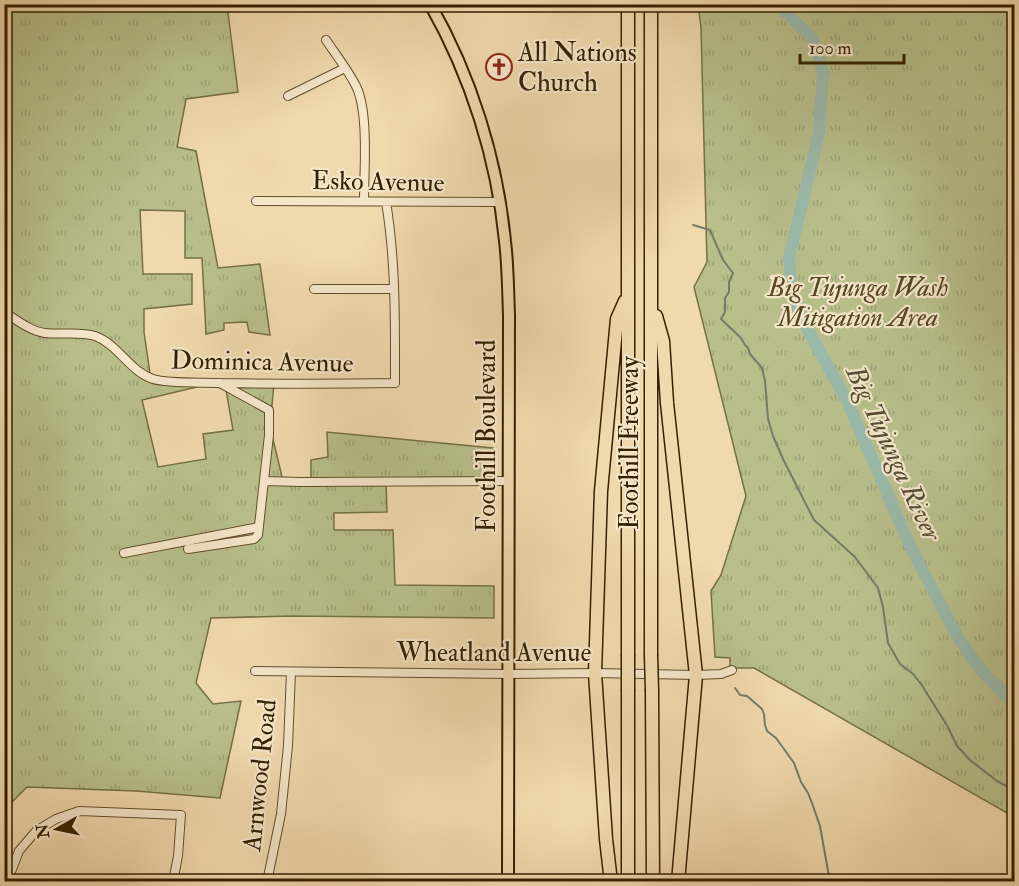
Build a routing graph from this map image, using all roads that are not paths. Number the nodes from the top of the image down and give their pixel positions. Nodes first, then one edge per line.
1 (430, 4) edge
2 (628, 4) edge
3 (651, 4) edge
4 (326, 40) dead end
5 (345, 68) junction
6 (288, 96) dead end
7 (256, 201) dead end
8 (364, 201) junction
9 (386, 202) junction
10 (500, 202) junction
11 (314, 289) dead end
12 (394, 289) junction
13 (628, 294) junction
14 (652, 300) junction
15 (4, 312) edge
16 (220, 382) junction
17 (265, 481) junction
18 (509, 481) junction
19 (259, 526) junction
20 (188, 549) dead end
21 (124, 553) dead end
22 (732, 670) dead end
23 (255, 671) dead end
24 (291, 672) junction
25 (595, 673) junction
26 (509, 674) junction
27 (696, 675) junction
28 (9, 882) edge
29 (173, 882) edge
30 (267, 882) edge
31 (508, 882) edge
32 (611, 882) edge
33 (628, 882) edge
34 (653, 882) edge
35 (678, 882) edge

1 - 10 main road, Foothill Boulevard
2 - 13 highway, Foothill Freeway
3 - 14 highway, Foothill Freeway
4 - 5 street
5 - 6 street
5 - 8 street
7 - 8 street, Esko Avenue
8 - 9 street, Esko Avenue
9 - 10 street, Esko Avenue
9 - 12 street
10 - 18 main road, Foothill Boulevard
11 - 12 street
12 - 16 street, Dominica Avenue
13 - 25 highway
13 - 33 highway, Foothill Freeway, bridge
14 - 27 highway
14 - 34 highway, Foothill Freeway, bridge
15 - 16 street, Dominica Avenue
16 - 17 street
17 - 18 street
17 - 19 street
18 - 26 main road, Foothill Boulevard
19 - 20 street
19 - 21 street
22 - 27 street, Wheatland Avenue
23 - 24 street, Wheatland Avenue
24 - 26 street, Wheatland Avenue
24 - 30 street, Arnwood Road
25 - 26 street, Wheatland Avenue
25 - 27 street, Wheatland Avenue
25 - 32 highway
26 - 31 main road, Foothill Boulevard
27 - 35 highway
28 - 29 street

